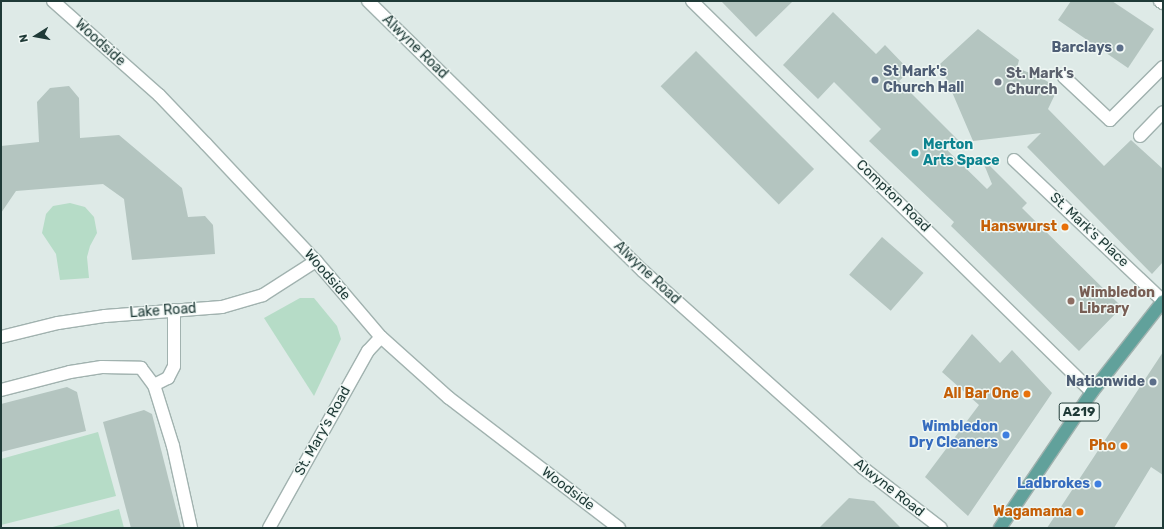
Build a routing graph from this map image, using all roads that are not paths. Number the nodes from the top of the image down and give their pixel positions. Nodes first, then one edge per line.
1 (53, 1) edge
2 (368, 1) edge
3 (692, 1) edge
4 (1160, 1) edge
5 (1163, 3) edge
6 (1163, 66) edge
7 (1064, 77) dead end
8 (1163, 112) edge
9 (1140, 136) dead end
10 (1014, 160) dead end
11 (316, 261) junction
12 (1163, 301) edge
13 (174, 310) junction
14 (1, 337) edge
15 (381, 337) junction
16 (154, 385) junction
17 (1, 390) edge
18 (1092, 392) junction
19 (191, 528) edge
20 (269, 528) edge
21 (619, 528) edge
22 (941, 528) edge
23 (1000, 528) edge

1 - 11 street, Woodside
2 - 22 street, Alwyne Road
3 - 18 street, Compton Road
4 - 5 street
6 - 7 street
8 - 9 street
10 - 12 street, St. Mark's Place
11 - 13 street, Lake Road
11 - 15 street, Woodside
12 - 18 main road, A219
13 - 14 street, Lake Road
13 - 16 street
15 - 20 street, St. Mary's Road
15 - 21 street, Woodside
16 - 17 street
16 - 19 street
18 - 23 main road, A219

